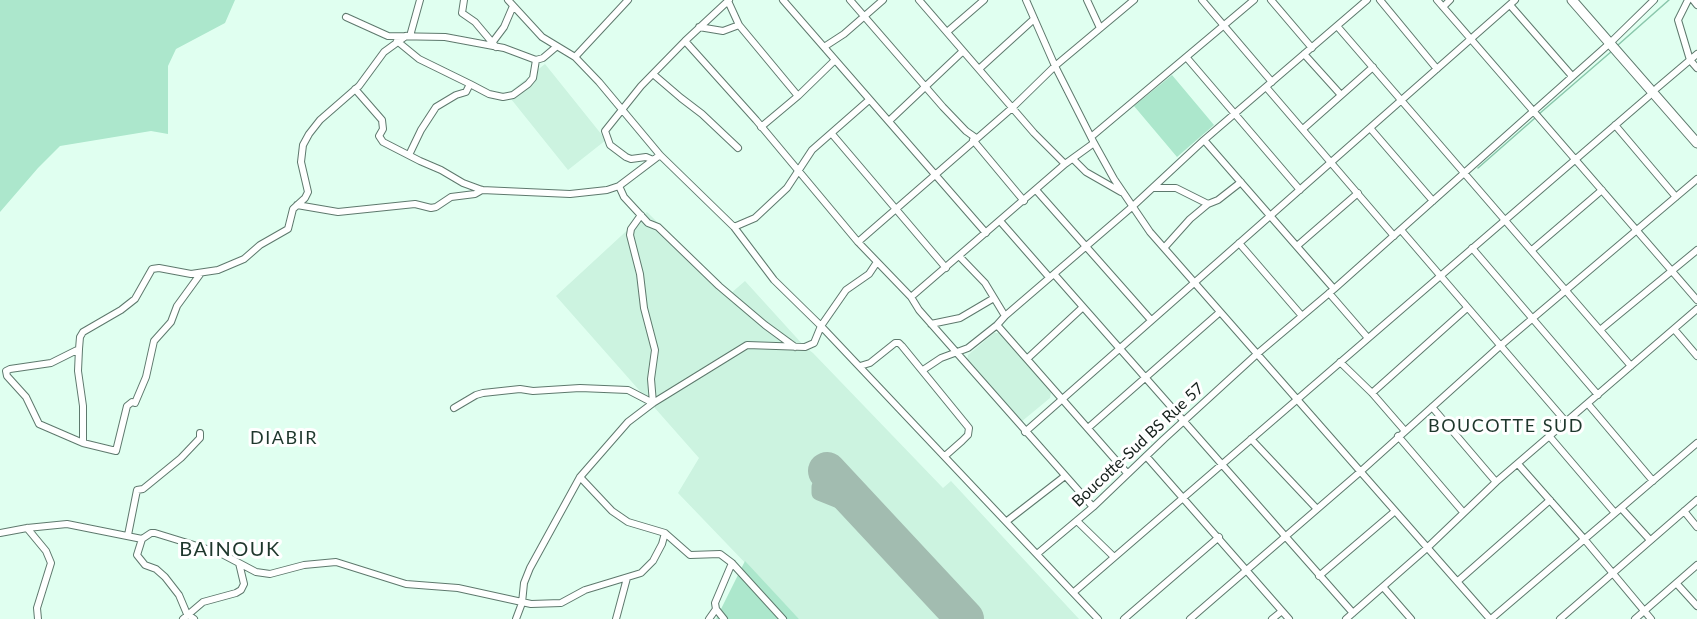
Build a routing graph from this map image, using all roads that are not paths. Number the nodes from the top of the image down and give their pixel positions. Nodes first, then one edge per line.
1 (420, 0) edge
2 (464, 0) edge
3 (508, 0) edge
4 (628, 0) edge
5 (783, 0) edge
6 (850, 0) edge
7 (883, 0) edge
8 (919, 0) edge
9 (984, 0) edge
10 (1026, 0) edge
11 (1087, 0) edge
12 (1134, 0) edge
13 (1202, 0) edge
14 (1254, 0) edge
15 (1271, 0) edge
16 (1367, 0) edge
17 (1380, 0) edge
18 (1437, 0) edge
19 (1450, 0) edge
20 (1572, 0) edge
21 (1690, 0) edge
22 (729, 1) edge
23 (1651, 1) edge
24 (1512, 2) edge
25 (1697, 5) edge
26 (513, 6) junction
27 (1443, 7) junction
28 (865, 16) junction
29 (346, 17) dead end
30 (1034, 19) junction
31 (739, 25) junction
32 (1224, 26) junction
33 (1337, 26) junction
34 (699, 27) junction
35 (1100, 28) junction
36 (947, 32) junction
37 (408, 36) junction
38 (1471, 40) junction
39 (397, 41) junction
40 (685, 41) junction
41 (1610, 43) junction
42 (494, 45) junction
43 (556, 47) junction
44 (824, 47) junction
45 (1312, 48) junction
46 (963, 51) junction
47 (1304, 54) junction
48 (1697, 54) edge
49 (575, 57) junction
50 (1187, 58) junction
51 (536, 60) junction
52 (835, 60) junction
53 (1690, 60) junction
54 (1055, 66) junction
55 (1373, 67) junction
56 (1697, 68) edge
57 (979, 69) junction
58 (1437, 69) junction
59 (653, 74) junction
60 (1572, 76) junction
61 (1272, 82) junction
62 (470, 84) junction
63 (926, 87) junction
64 (1266, 87) junction
65 (1658, 88) dead end
66 (355, 89) junction
67 (1341, 95) junction
68 (798, 96) junction
69 (1648, 96) dead end
70 (869, 100) junction
71 (1402, 100) junction
72 (1012, 108) junction
73 (623, 109) junction
74 (1534, 110) junction
75 (1234, 114) junction
76 (889, 121) junction
77 (1615, 125) junction
78 (761, 127) junction
79 (1370, 128) junction
80 (1303, 129) junction
81 (832, 134) junction
82 (975, 139) junction
83 (1092, 140) junction
84 (1204, 140) junction
85 (1697, 143) edge
86 (738, 148) dead end
87 (660, 154) junction
88 (409, 155) junction
89 (1073, 159) junction
90 (1576, 159) junction
91 (653, 160) junction
92 (1331, 163) junction
93 (1065, 164) junction
94 (798, 171) junction
95 (1464, 173) junction
96 (936, 175) junction
97 (1697, 179) edge
98 (1240, 182) junction
99 (619, 186) junction
100 (1152, 188) junction
101 (482, 190) junction
102 (1036, 190) junction
103 (1300, 190) junction
104 (1602, 190) junction
105 (1358, 193) junction
106 (1124, 194) junction
107 (1676, 197) junction
108 (1024, 201) junction
109 (1433, 201) junction
110 (1208, 204) junction
111 (297, 205) junction
112 (1133, 206) junction
113 (897, 208) junction
114 (641, 215) junction
115 (1270, 216) junction
116 (1506, 219) junction
117 (1000, 221) junction
118 (734, 228) junction
119 (1401, 230) junction
120 (1638, 231) junction
121 (986, 233) junction
122 (1394, 236) junction
123 (858, 242) junction
124 (1239, 243) junction
125 (1297, 246) junction
126 (1087, 247) junction
127 (1164, 248) junction
128 (1472, 248) junction
129 (1532, 250) junction
130 (1697, 250) edge
131 (959, 256) junction
132 (877, 262) junction
133 (946, 268) junction
134 (1672, 270) junction
135 (201, 273) junction
136 (1052, 275) junction
137 (1440, 276) junction
138 (1194, 283) junction
139 (1332, 291) junction
140 (1566, 291) junction
141 (911, 297) junction
142 (994, 298) junction
143 (1697, 300) edge
144 (1083, 307) junction
145 (1467, 308) junction
146 (1697, 309) edge
147 (1220, 312) junction
148 (1005, 316) junction
149 (1302, 316) junction
150 (1533, 318) junction
151 (1151, 320) junction
152 (932, 324) junction
153 (997, 325) junction
154 (822, 326) junction
155 (1600, 330) junction
156 (1674, 330) junction
157 (1368, 338) junction
158 (1500, 346) junction
159 (795, 347) junction
160 (1119, 348) junction
161 (79, 349) junction
162 (956, 351) junction
163 (1257, 354) junction
164 (1697, 356) edge
165 (1028, 358) junction
166 (1341, 362) junction
167 (860, 366) junction
168 (1631, 366) junction
169 (923, 370) junction
170 (1145, 378) junction
171 (1372, 393) junction
172 (1598, 395) junction
173 (1063, 398) junction
174 (1297, 400) junction
175 (653, 403) junction
176 (1588, 404) junction
177 (1432, 406) junction
178 (454, 408) dead end
179 (1183, 421) junction
180 (1567, 423) junction
181 (1088, 428) junction
182 (1405, 431) junction
183 (1025, 432) junction
184 (200, 433) dead end
185 (1398, 436) junction
186 (1550, 437) junction
187 (1251, 439) junction
188 (83, 443) junction
189 (1697, 443) edge
190 (945, 456) junction
191 (1146, 456) junction
192 (1518, 464) junction
193 (1221, 465) junction
194 (1360, 472) junction
195 (1127, 474) junction
196 (1065, 476) junction
197 (580, 477) junction
198 (1653, 481) junction
199 (1496, 482) junction
200 (1183, 498) junction
201 (1550, 500) junction
202 (1697, 500) edge
203 (1093, 507) junction
204 (1622, 508) junction
205 (1317, 509) junction
206 (1684, 511) junction
207 (1394, 512) junction
208 (1463, 512) junction
209 (1615, 513) junction
210 (1077, 521) junction
211 (1007, 522) junction
212 (1697, 527) edge
213 (27, 528) junction
214 (0, 533) edge
215 (665, 533) junction
216 (128, 536) junction
217 (1219, 537) junction
218 (1284, 537) junction
219 (142, 539) junction
220 (1585, 540) junction
221 (1650, 540) junction
222 (1427, 548) junction
223 (1037, 554) junction
224 (1114, 557) junction
225 (239, 563) junction
226 (732, 563) junction
227 (1697, 566) edge
228 (1248, 570) junction
229 (1612, 573) junction
230 (1319, 576) junction
231 (627, 578) junction
232 (1458, 581) junction
233 (1677, 584) junction
234 (1384, 588) junction
235 (1074, 592) junction
236 (522, 603) junction
237 (1697, 606) edge
238 (716, 609) junction
239 (1282, 611) junction
240 (1644, 611) junction
241 (1353, 614) junction
242 (185, 617) edge
243 (619, 618) edge
244 (38, 619) edge
245 (194, 619) edge
246 (516, 619) edge
247 (709, 619) edge
248 (724, 619) edge
249 (783, 619) edge
250 (1098, 619) edge
251 (1124, 619) edge
252 (1190, 619) edge
253 (1272, 619) edge
254 (1289, 619) edge
255 (1346, 619) edge
256 (1410, 619) edge
257 (1490, 619) edge
258 (1560, 619) edge
259 (1635, 619) edge
260 (1651, 619) edge

1 - 37 street
2 - 42 street
3 - 26 street
4 - 49 street
5 - 44 street
6 - 28 street
7 - 28 street
8 - 36 street
9 - 36 street
10 - 30 street
11 - 35 street
12 - 35 street
13 - 32 street
14 - 32 street
15 - 45 street
16 - 33 street
17 - 58 street
18 - 27 street
19 - 27 street
20 - 41 main road
21 - 25 street
21 - 53 street
22 - 31 street
22 - 34 street
23 - 41 street, Boucotte-Sud BS Rue 57
24 - 38 street
24 - 60 street
26 - 42 street
26 - 43 street
27 - 38 street
28 - 44 street
28 - 63 street
29 - 37 street
30 - 54 street
30 - 57 street
31 - 34 street
31 - 68 street
32 - 50 street
32 - 61 street
33 - 45 street
33 - 55 street
34 - 40 street
35 - 54 street
36 - 46 street
37 - 39 street
37 - 42 street
38 - 58 street
38 - 74 street
39 - 62 street
39 - 66 street
40 - 59 street
40 - 78 street
41 - 60 street, Boucotte-Sud BS Rue 57
41 - 85 main road
42 - 51 street
43 - 49 street
43 - 51 street
44 - 52 street
45 - 47 street
46 - 57 street
46 - 63 street
47 - 61 street
47 - 67 street
48 - 53 street
49 - 73 street
50 - 75 street
50 - 83 street
51 - 62 street
52 - 68 street
52 - 70 street
53 - 56 street
53 - 65 street
54 - 72 street
54 - 83 street
55 - 67 street
55 - 71 street
57 - 72 street
58 - 71 street
59 - 73 street
59 - 86 street
60 - 74 street, Boucotte-Sud BS Rue 57
61 - 64 street
62 - 88 street
63 - 76 street
63 - 82 street
64 - 75 street
64 - 80 street
66 - 88 street
66 - 111 street
67 - 80 street
68 - 78 street
69 - 77 street
70 - 76 street
70 - 81 street
71 - 79 street
71 - 95 street
72 - 82 street
72 - 93 street
73 - 87 street
73 - 91 street
74 - 90 street
74 - 95 street, Boucotte-Sud BS Rue 57
75 - 84 street
75 - 103 street
76 - 96 street
77 - 90 street
77 - 107 street
78 - 94 street
79 - 92 street
79 - 109 street
80 - 92 street
81 - 94 street
81 - 113 street
82 - 96 street
82 - 108 street
83 - 89 street
83 - 106 street
84 - 98 street
84 - 100 street
87 - 91 street
87 - 118 street
88 - 101 street
89 - 93 street
89 - 106 street
90 - 104 street
90 - 116 street
91 - 99 street
92 - 103 street
92 - 105 street
93 - 102 street
94 - 118 street
94 - 123 street
95 - 109 street, Boucotte-Sud BS Rue 57
95 - 116 street
96 - 113 street
96 - 121 street
97 - 107 street
98 - 110 street
98 - 115 street
99 - 101 street
99 - 114 street
100 - 110 street
100 - 112 street
101 - 111 street
102 - 108 street
102 - 126 street
103 - 115 street
104 - 120 street
104 - 129 street
105 - 122 street
105 - 125 street
106 - 112 street
107 - 120 street
108 - 117 street
109 - 119 street, Boucotte-Sud BS Rue 57
110 - 127 street
111 - 135 street
112 - 126 street
112 - 127 street
113 - 123 street
113 - 133 street
114 - 159 street
114 - 175 street
115 - 124 street
115 - 125 street
116 - 128 street
116 - 129 street
117 - 121 street
117 - 136 street
118 - 154 street
119 - 122 street, Boucotte-Sud BS Rue 57
119 - 137 street
120 - 134 street
120 - 140 street
121 - 131 street
122 - 139 street, Boucotte-Sud BS Rue 57
123 - 132 street
124 - 138 street
124 - 149 street
125 - 139 street
126 - 136 street
126 - 151 street
127 - 138 street
128 - 137 street
128 - 150 street
129 - 140 street
130 - 134 street
131 - 133 street
131 - 142 street
132 - 141 street
132 - 154 street
133 - 141 street
134 - 143 street
134 - 155 street
135 - 161 street
135 - 188 street
136 - 144 street
136 - 148 street
137 - 145 street
137 - 157 street
138 - 147 street
138 - 151 street
139 - 149 street, Boucotte-Sud BS Rue 57
139 - 157 street
140 - 150 street
140 - 155 street
141 - 152 street
142 - 148 street
142 - 152 street
144 - 160 street
144 - 165 street
145 - 158 street
145 - 171 street
146 - 156 street
147 - 163 street
147 - 170 street
148 - 153 street
149 - 163 street, Boucotte-Sud BS Rue 57
150 - 158 street
150 - 172 street
151 - 160 street
152 - 162 street
153 - 162 street
153 - 165 street
154 - 159 street
154 - 167 street
155 - 168 street
156 - 164 street
156 - 168 street
157 - 166 street
158 - 177 street
158 - 180 street
159 - 175 street
160 - 170 street
160 - 173 street
161 - 188 street
161 - 188 street
162 - 169 street
162 - 183 street
163 - 174 street
163 - 179 street, Boucotte-Sud BS Rue 57
165 - 173 street
166 - 171 street
166 - 174 street
167 - 169 street
167 - 190 street
168 - 172 street
169 - 190 street
170 - 179 street
170 - 181 street
171 - 182 street
172 - 176 street
173 - 181 street
173 - 183 street
174 - 187 street
174 - 194 street
175 - 178 street
175 - 197 street
176 - 180 street
176 - 198 street
177 - 182 street
177 - 199 street
179 - 191 street, Boucotte-Sud BS Rue 57
179 - 193 street
180 - 186 street
181 - 195 street
182 - 185 street
183 - 196 street
184 - 216 street
185 - 194 street
185 - 208 street
186 - 192 street
186 - 209 street
187 - 193 street
187 - 205 street
189 - 198 street
190 - 211 street
191 - 195 street, Boucotte-Sud BS Rue 57
191 - 200 street
192 - 199 street
192 - 201 street
193 - 200 street
193 - 218 street
194 - 205 street
194 - 207 street
195 - 203 street, Boucotte-Sud BS Rue 57
196 - 203 street
196 - 211 street
197 - 215 street
197 - 236 street
198 - 204 street
199 - 208 street
200 - 217 street
200 - 224 street
201 - 220 street
201 - 232 street
202 - 206 street
203 - 210 street, Boucotte-Sud BS Rue 57
204 - 209 street
204 - 221 street
205 - 218 street
206 - 212 street
206 - 221 street
207 - 222 street
207 - 230 street
208 - 222 street
209 - 220 street
210 - 223 street, Boucotte-Sud BS Rue 57
210 - 224 street
211 - 223 street
213 - 214 street
213 - 216 street
213 - 244 street
215 - 226 street
215 - 231 street
216 - 219 street
217 - 228 street
217 - 251 street
218 - 228 street
218 - 230 street
219 - 225 street
219 - 242 street
220 - 229 street
220 - 257 street
221 - 229 street
222 - 232 street
222 - 234 street
223 - 235 street
224 - 235 street
225 - 236 street
225 - 242 street
226 - 238 street
226 - 249 street
227 - 233 street
228 - 239 street
228 - 252 street
229 - 240 street
229 - 258 street
230 - 241 street
231 - 236 street
231 - 243 street
232 - 257 street
233 - 237 street
233 - 240 street
234 - 241 street
234 - 256 street
235 - 250 street
236 - 246 street
238 - 247 street
238 - 248 street
239 - 253 street
239 - 254 street
240 - 259 street
240 - 260 street
241 - 255 street
242 - 245 street

